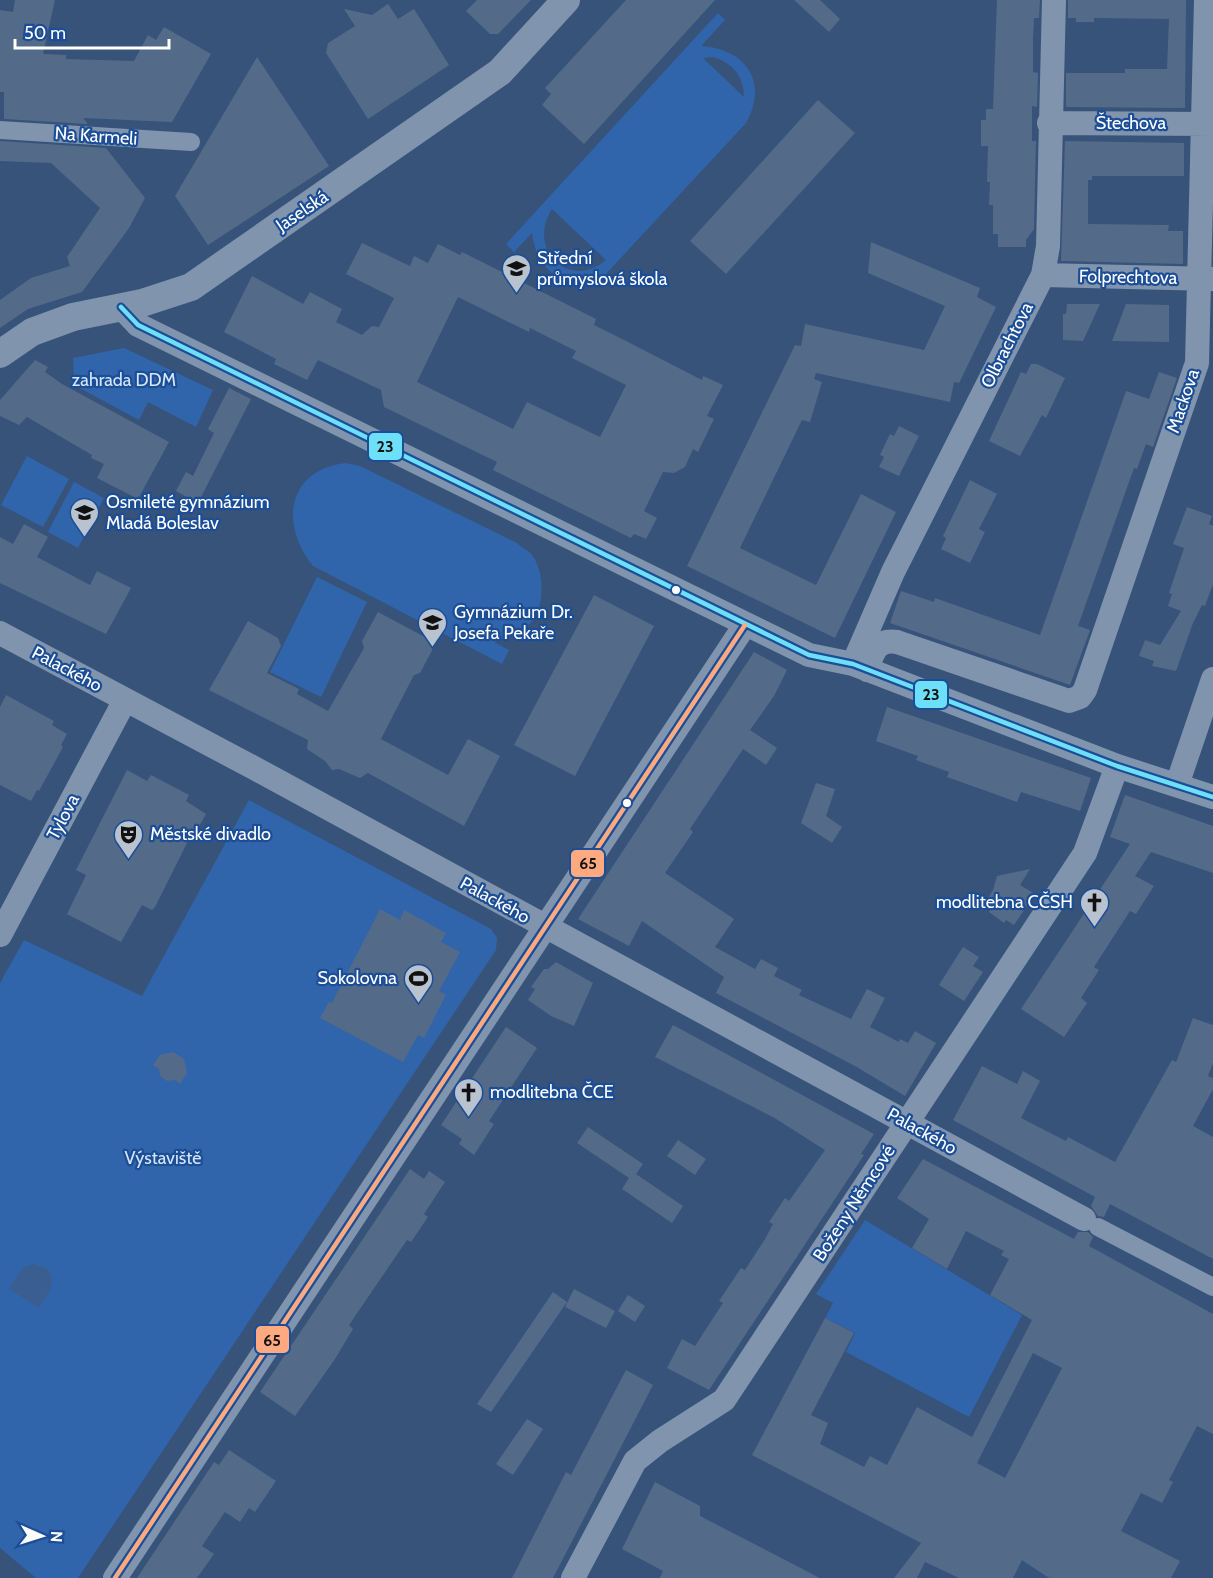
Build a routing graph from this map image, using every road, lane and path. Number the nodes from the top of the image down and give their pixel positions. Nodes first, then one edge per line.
1 (566, 0) edge
2 (1054, 0) edge
3 (1206, 0) edge
4 (1049, 123) junction
5 (1207, 124) edge
6 (0, 130) edge
7 (191, 142) dead end
8 (1043, 275) junction
9 (1206, 279) edge
10 (121, 307) junction
11 (0, 354) edge
12 (745, 625) junction
13 (0, 633) edge
14 (860, 667) junction
15 (1213, 679) edge
16 (125, 700) junction
17 (1117, 766) junction
18 (1177, 785) junction
19 (1213, 797) edge
20 (544, 927) junction
21 (0, 935) edge
22 (907, 1123) junction
23 (1091, 1223) joint
24 (1213, 1287) edge
25 (115, 1578) edge
26 (573, 1578) edge

1 - 10 street, Jaselská
2 - 4 street, Olbrachtova
3 - 5 street, Mackova
4 - 5 street, Štechova
4 - 8 street, Olbrachtova
5 - 9 street, Mackova
6 - 7 street, Na Karmeli
8 - 9 street, Folprechtova
8 - 14 street, Olbrachtova
9 - 14 street, Mackova
10 - 11 street, Jaselská
10 - 12 street
12 - 14 street
12 - 20 street
13 - 16 street, Palackého
14 - 17 street
15 - 18 street
16 - 20 street, Palackého
16 - 21 street, Tylova
17 - 18 street
17 - 22 street, Boženy Němcové
18 - 19 street
20 - 22 street, Palackého
20 - 25 street
22 - 23 street, Palackého
22 - 26 street, Boženy Němcové
23 - 24 street, Palackého

